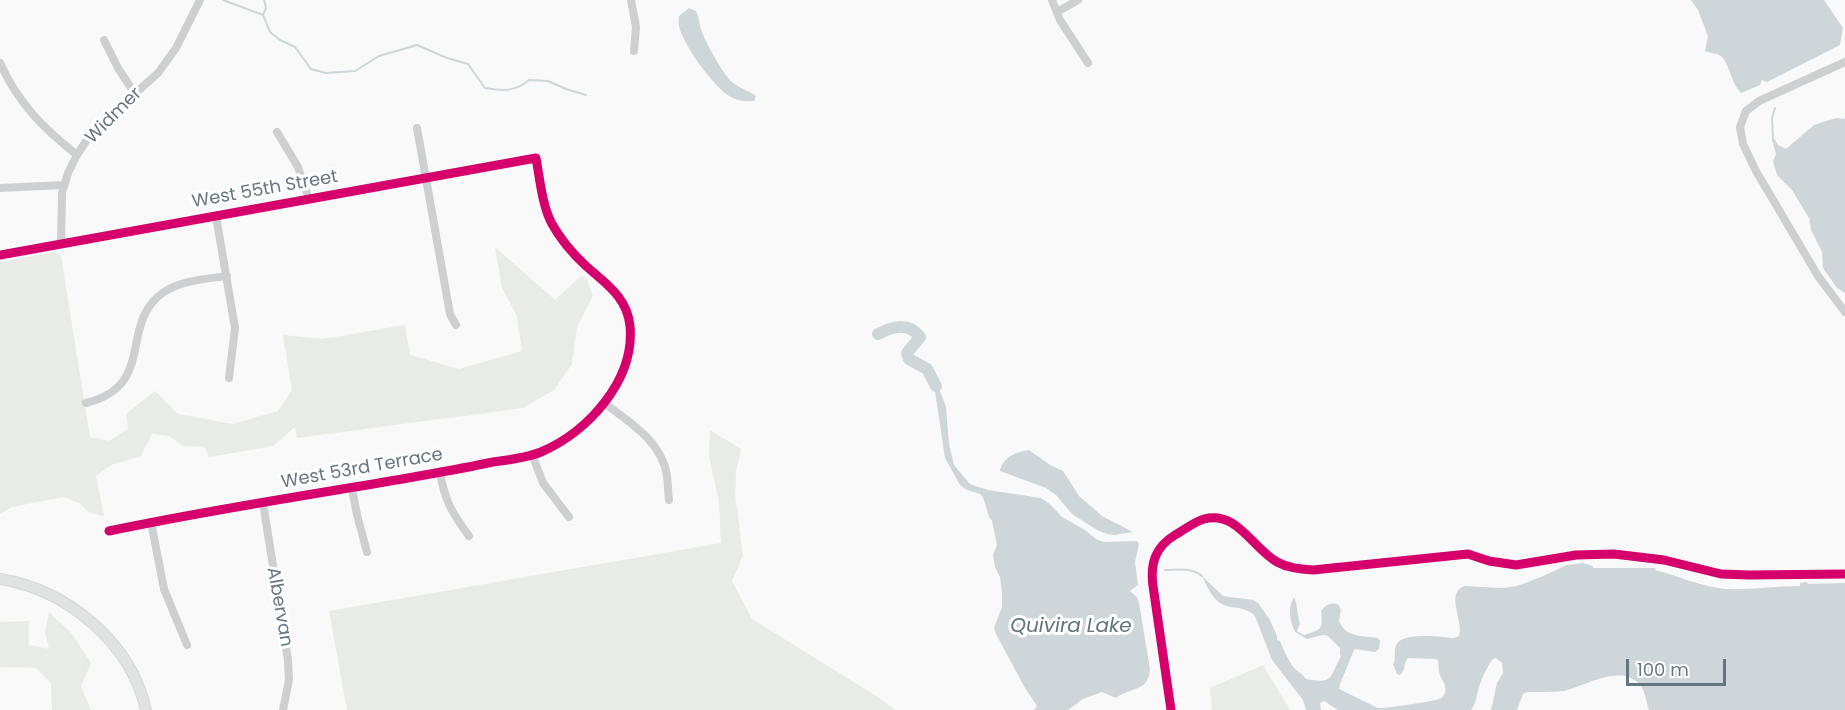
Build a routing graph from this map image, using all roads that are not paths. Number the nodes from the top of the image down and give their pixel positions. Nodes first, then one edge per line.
1 (200, 0) edge
2 (631, 0) edge
3 (1052, 0) edge
4 (1078, 0) edge
5 (1057, 12) junction
6 (104, 40) dead end
7 (634, 51) dead end
8 (1845, 62) edge
9 (0, 63) edge
10 (1088, 63) dead end
11 (135, 94) junction
12 (417, 128) dead end
13 (277, 132) dead end
14 (77, 155) junction
15 (536, 158) joint
16 (426, 178) junction
17 (64, 185) junction
18 (0, 188) edge
19 (309, 199) junction
20 (216, 216) junction
21 (61, 244) junction
22 (0, 255) edge
23 (227, 276) junction
24 (1845, 312) edge
25 (456, 325) dead end
26 (230, 378) dead end
27 (86, 403) dead end
28 (604, 403) junction
29 (532, 454) junction
30 (440, 473) junction
31 (352, 488) junction
32 (669, 500) dead end
33 (263, 503) junction
34 (569, 517) dead end
35 (151, 522) junction
36 (109, 531) dead end
37 (469, 536) dead end
38 (367, 552) dead end
39 (1845, 574) edge
40 (0, 579) edge
41 (187, 645) dead end
42 (146, 710) edge
43 (283, 710) edge
44 (1171, 710) edge

1 - 11 street, Widmer
2 - 7 street
3 - 5 street
4 - 5 street
5 - 10 street
6 - 11 street
8 - 24 street
9 - 14 street
11 - 14 street, Widmer
12 - 16 street
13 - 19 street
14 - 17 street, Widmer
15 - 16 street, West 55th Street
15 - 28 street, West 53rd Terrace
16 - 19 street, West 55th Street
16 - 25 street
17 - 18 street
17 - 21 street, Widmer
19 - 20 street, West 55th Street
20 - 21 street, West 55th Street
20 - 23 street
21 - 22 street, West 55th Street
23 - 26 street
23 - 27 street
28 - 29 street, West 53rd Terrace
28 - 32 street
29 - 30 street, West 53rd Terrace
29 - 34 street
30 - 31 street, West 53rd Terrace
30 - 37 street
31 - 33 street, West 53rd Terrace
31 - 38 street
33 - 35 street, West 53rd Terrace
33 - 43 street, Albervan
35 - 36 street, West 53rd Terrace
35 - 41 street
39 - 44 street
40 - 42 main road

